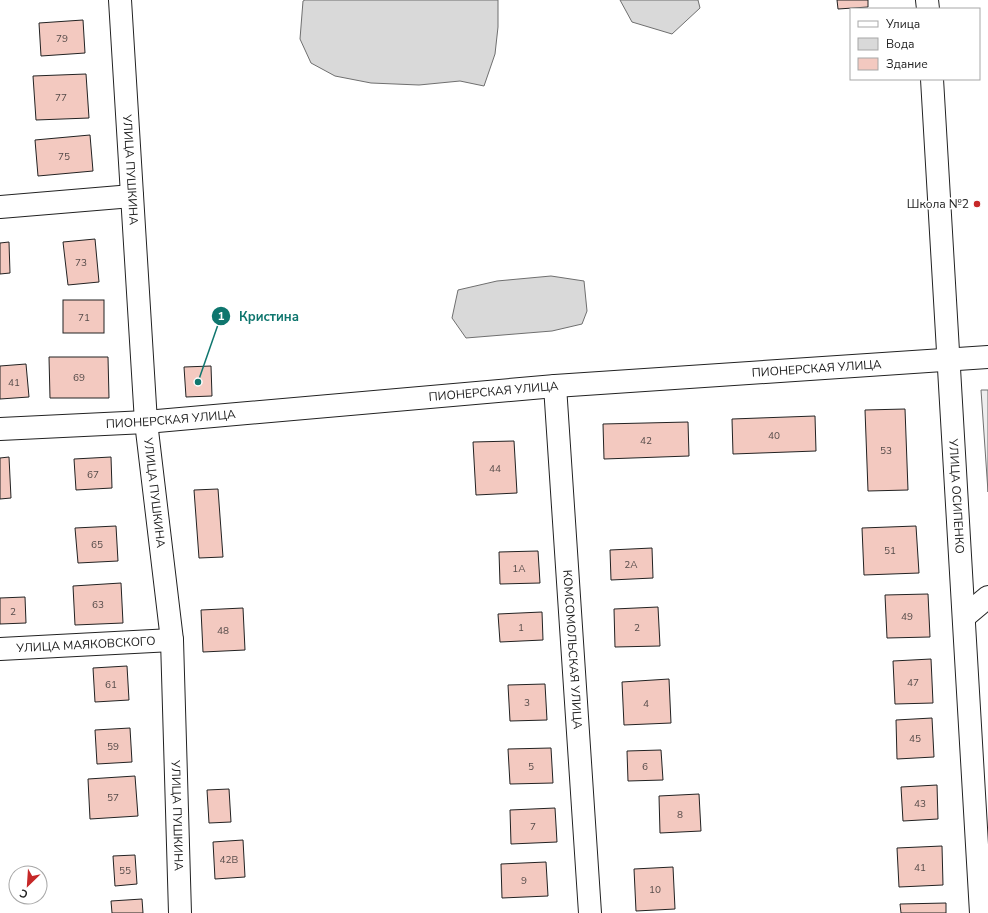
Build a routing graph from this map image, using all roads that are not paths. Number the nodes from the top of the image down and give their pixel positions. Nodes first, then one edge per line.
1 (120, 0) edge
2 (932, 80) edge
3 (132, 196) junction
4 (0, 207) edge
5 (988, 357) edge
6 (949, 360) junction
7 (555, 386) junction
8 (146, 422) junction
9 (0, 429) edge
10 (988, 596) edge
11 (964, 617) junction
12 (172, 640) junction
13 (0, 649) edge
14 (980, 753) edge
15 (180, 913) edge
16 (590, 913) edge
17 (981, 913) edge

1 - 3 street, УЛИЦА ПУШКИНА
2 - 6 street, УЛИЦА ОСИПЕНКО
3 - 4 street
3 - 8 street, УЛИЦА ПУШКИНА
5 - 6 street, ПИОНЕРСКАЯ УЛИЦА
6 - 7 street, ПИОНЕРСКАЯ УЛИЦА
6 - 11 street, УЛИЦА ОСИПЕНКО
7 - 8 street, ПИОНЕРСКАЯ УЛИЦА
7 - 16 street, КОМСОМОЛЬСКАЯ УЛИЦА
8 - 9 street, ПИОНЕРСКАЯ УЛИЦА
8 - 12 street, УЛИЦА ПУШКИНА
10 - 11 street
11 - 14 street, УЛИЦА ОСИПЕНКО
12 - 13 street, УЛИЦА МАЯКОВСКОГО
12 - 15 street, УЛИЦА ПУШКИНА
14 - 17 street, УЛИЦА ОСИПЕНКО

